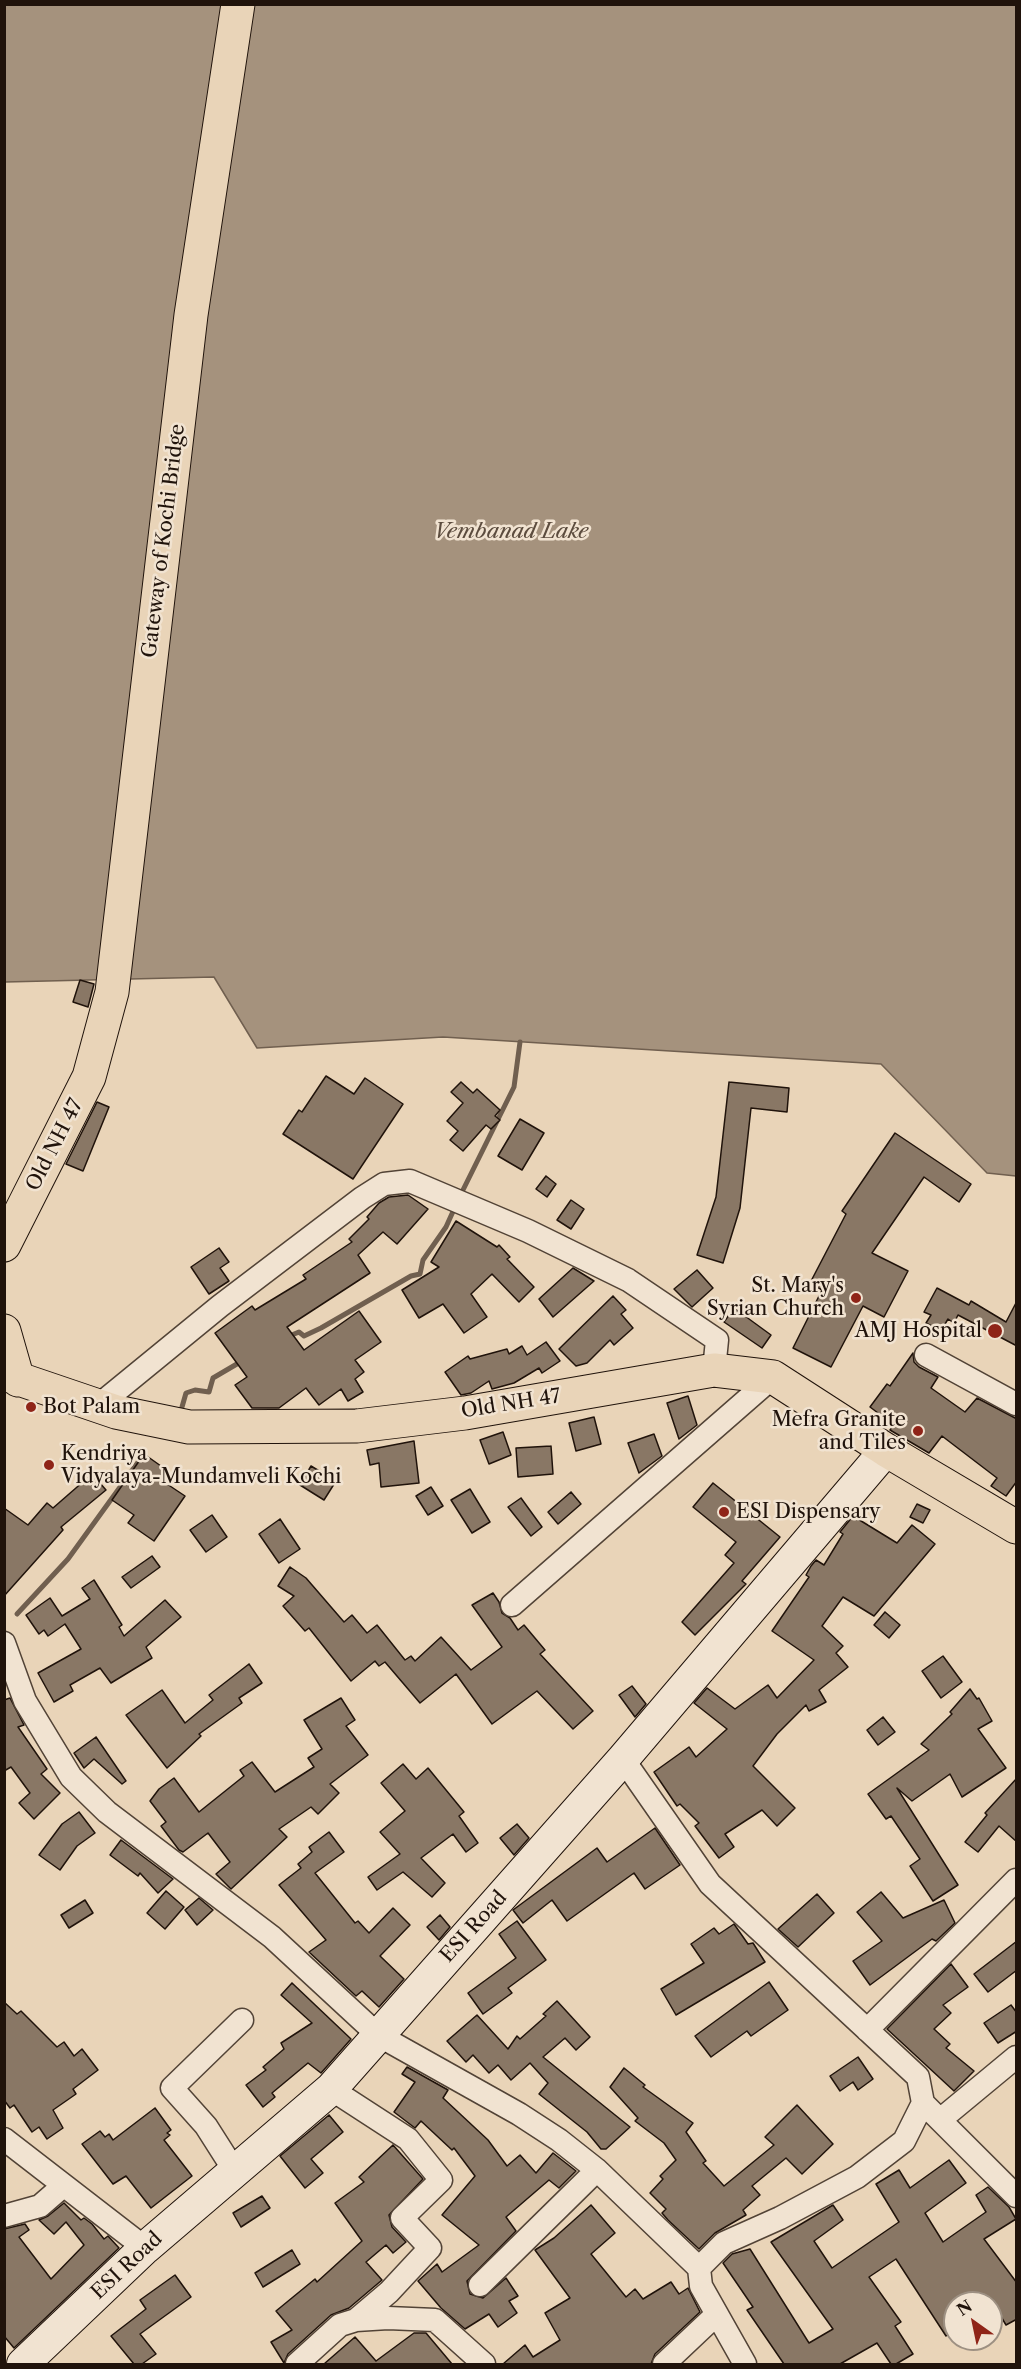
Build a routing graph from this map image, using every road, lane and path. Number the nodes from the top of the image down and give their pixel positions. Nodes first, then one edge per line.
1 (238, 4) edge
2 (89, 1077) joint
3 (4, 1245) edge
4 (4, 1331) edge
5 (926, 1355) dead end
6 (714, 1370) junction
7 (11, 1377) edge
8 (773, 1377) junction
9 (1017, 1404) edge
10 (99, 1405) junction
11 (886, 1450) junction
12 (1017, 1527) edge
13 (512, 1605) dead end
14 (5, 1643) edge
15 (623, 1759) junction
16 (1017, 1880) edge
17 (242, 2020) dead end
18 (867, 2030) junction
19 (378, 2035) junction
20 (1017, 2057) edge
21 (331, 2089) junction
22 (923, 2103) junction
23 (940, 2120) junction
24 (4, 2139) edge
25 (234, 2170) junction
26 (597, 2170) junction
27 (63, 2186) junction
28 (1017, 2196) edge
29 (4, 2216) edge
30 (145, 2248) junction
31 (699, 2268) junction
32 (480, 2285) dead end
33 (717, 2314) junction
34 (356, 2320) junction
35 (23, 2364) edge
36 (297, 2364) edge
37 (484, 2364) edge
38 (664, 2364) edge
39 (746, 2364) edge

1 - 2 main road, Gateway of Kochi Bridge
2 - 3 main road, Old NH 47
4 - 7 main road, Old NH 47
5 - 9 street
6 - 8 main road, Old NH 47
6 - 10 main road, Old NH 47
6 - 10 street
7 - 10 main road, Old NH 47
8 - 11 main road, Old NH 47
8 - 13 street
11 - 12 main road, Old NH 47
11 - 15 main road, ESI Road
14 - 19 street
15 - 18 street
15 - 19 main road, ESI Road
16 - 18 street
17 - 25 street
18 - 22 street
19 - 21 main road, ESI Road
19 - 26 street
20 - 23 street
21 - 25 main road, ESI Road
21 - 34 street
22 - 23 street
22 - 31 street
23 - 28 street
24 - 27 street
25 - 30 main road, ESI Road
26 - 31 street
26 - 32 street
27 - 29 street
27 - 30 street
30 - 35 main road, ESI Road
31 - 33 street
33 - 38 street
33 - 39 street
34 - 36 street
34 - 37 street

